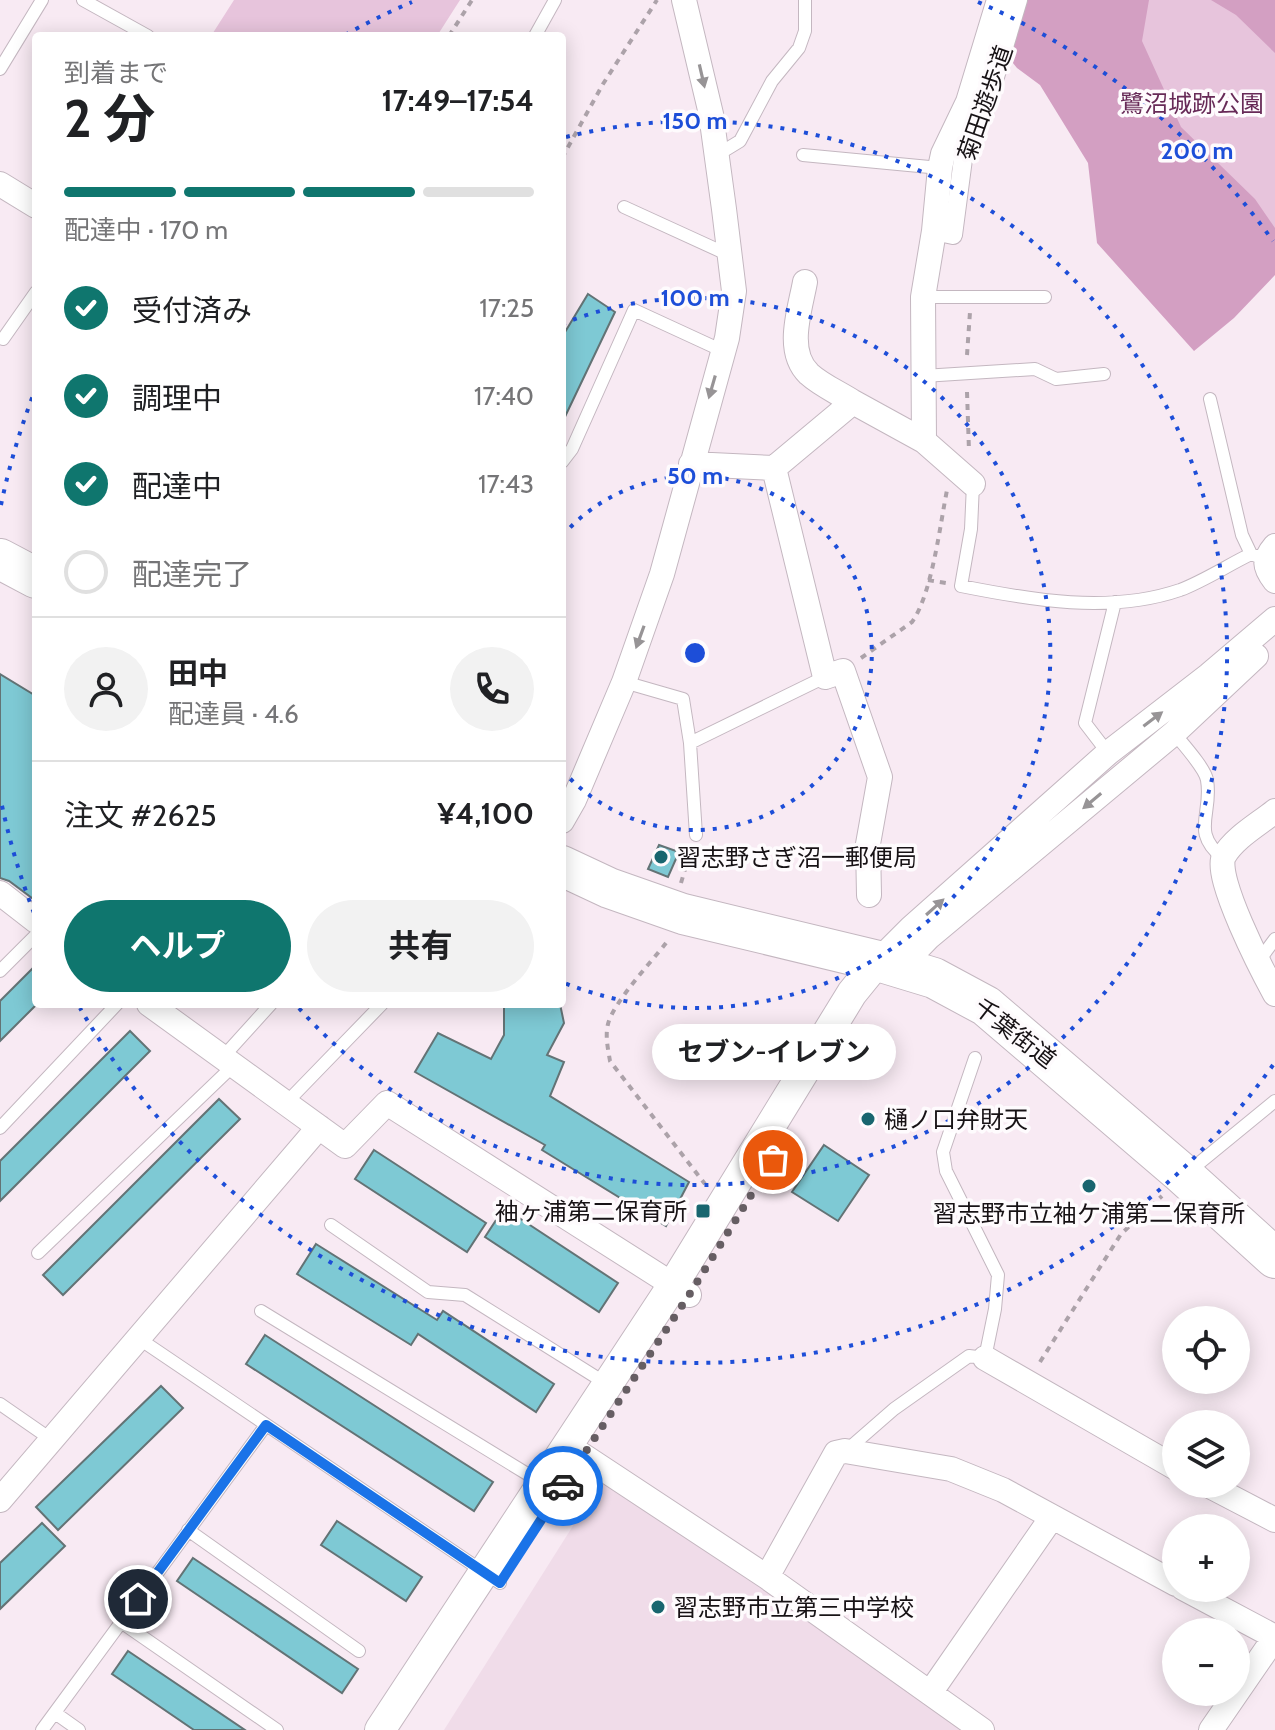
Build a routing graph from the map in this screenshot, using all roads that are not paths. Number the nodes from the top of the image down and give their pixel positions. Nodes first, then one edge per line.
1 (42, 0) edge
2 (83, 0) edge
3 (555, 0) edge
4 (684, 0) edge
5 (805, 0) edge
6 (999, 0) edge
7 (1018, 0) edge
8 (26, 29) junction
9 (32, 32) edge
10 (141, 32) edge
11 (537, 32) edge
12 (0, 69) edge
13 (717, 155) junction
14 (803, 155) dead end
15 (940, 168) junction
16 (0, 184) edge
17 (32, 204) edge
18 (624, 207) dead end
19 (934, 231) junction
20 (729, 255) junction
21 (805, 282) dead end
22 (923, 297) junction
23 (1045, 297) dead end
24 (32, 298) edge
25 (3, 339) dead end
26 (723, 351) junction
27 (1104, 374) dead end
28 (923, 376) junction
29 (1210, 399) dead end
30 (853, 402) junction
31 (924, 441) junction
32 (566, 457) edge
33 (691, 464) junction
34 (774, 468) junction
35 (973, 484) joint
36 (0, 559) edge
37 (1267, 560) edge
38 (32, 576) edge
39 (1115, 602) junction
40 (1275, 619) edge
41 (1275, 638) edge
42 (834, 674) junction
43 (624, 682) junction
44 (1174, 733) junction
45 (690, 743) junction
46 (1108, 753) junction
47 (1275, 811) edge
48 (566, 814) edge
49 (696, 835) road end
50 (1223, 858) junction
51 (566, 868) edge
52 (0, 893) edge
53 (869, 895) dead end
54 (32, 918) edge
55 (32, 939) edge
56 (1275, 939) edge
57 (1258, 962) junction
58 (889, 964) junction
59 (0, 971) edge
60 (1275, 994) edge
61 (113, 1008) edge
62 (155, 1008) edge
63 (268, 1008) edge
64 (378, 1008) edge
65 (975, 1058) dead end
66 (229, 1061) junction
67 (1275, 1101) edge
68 (286, 1103) junction
69 (319, 1127) junction
70 (0, 1128) edge
71 (1184, 1175) junction
72 (331, 1225) dead end
73 (38, 1253) dead end
74 (1275, 1258) edge
75 (681, 1290) junction
76 (261, 1311) dead end
77 (138, 1338) junction
78 (985, 1358) junction
79 (607, 1384) junction
80 (0, 1404) edge
81 (266, 1425) junction
82 (52, 1440) junction
83 (575, 1451) junction
84 (845, 1451) junction
85 (1162, 1460) edge
86 (542, 1483) junction
87 (1233, 1498) edge
88 (0, 1500) edge
89 (1052, 1517) junction
90 (1275, 1520) edge
91 (188, 1530) junction
92 (1162, 1576) edge
93 (492, 1577) junction
94 (767, 1577) junction
95 (1209, 1602) edge
96 (121, 1622) junction
97 (1275, 1637) edge
98 (359, 1651) dead end
99 (930, 1693) junction
100 (55, 1713) junction
101 (42, 1730) edge
102 (79, 1730) edge
103 (277, 1730) edge
104 (380, 1730) edge
105 (405, 1730) edge
106 (982, 1730) edge
107 (1211, 1730) edge

1 - 8 lane
2 - 10 lane
3 - 11 lane
4 -> 13 street
5 - 13 lane
6 - 15 street
7 - 19 street, 菊田遊歩道
8 - 9 lane
8 - 12 lane
13 - 20 street
14 - 15 lane
15 - 19 street
16 - 17 street
18 - 20 lane
19 - 22 street
20 - 26 street
21 - 30 street
22 - 23 lane
22 - 28 street
24 - 25 lane
26 - 32 lane
26 -> 33 street
27 - 28 lane
28 - 31 street
29 - 37 lane
30 - 31 street
30 - 34 street
31 - 35 street
33 - 34 street
33 -> 43 street
34 - 42 street
35 - 39 lane
36 - 38 highway
37 - 39 lane
39 - 46 lane
46 -> 40 street
41 - 44 street
42 - 45 lane
42 - 53 street
43 - 45 lane
43 - 48 street
44 - 50 lane
44 -> 58 street
45 - 49 lane
58 -> 46 street
47 - 50 street
50 - 57 street
51 - 58 highway, 千葉街道
52 - 54 street
55 - 59 lane
56 - 57 lane
57 - 60 street
58 - 71 highway, 千葉街道
58 - 75 street
61 - 70 lane
62 - 66 street
63 - 66 lane
64 - 68 lane
65 - 78 lane
66 - 68 street
66 - 73 lane
67 - 71 lane
68 - 69 street
69 - 75 street
69 - 77 street
71 - 74 highway, 千葉街道
72 - 79 lane
75 - 79 street
75 - 83 street
76 - 86 lane
77 - 81 lane
77 - 82 street
78 - 84 lane
78 - 85 street
79 - 83 street
80 - 82 lane
81 - 91 lane
81 - 93 lane
82 - 88 street
83 - 86 street
83 - 93 street
83 - 94 street
84 - 89 street
84 - 94 street
86 - 93 street
87 - 90 street
89 - 92 street
89 - 99 street
91 - 96 lane
91 - 98 lane
93 - 104 street
93 - 105 street
94 - 99 street
95 - 97 street
96 - 100 lane
96 - 103 lane
97 - 107 street
99 - 106 street
100 - 101 lane
100 - 102 lane

